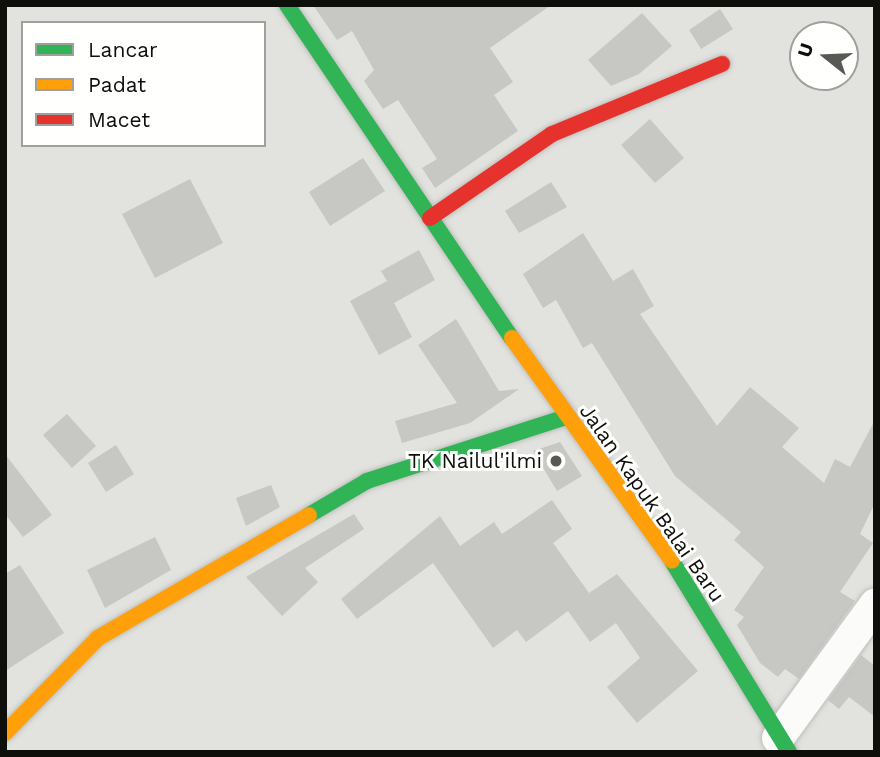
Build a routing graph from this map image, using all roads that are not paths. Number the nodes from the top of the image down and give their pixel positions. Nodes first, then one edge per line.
1 (287, 5) edge
2 (722, 64) dead end
3 (430, 218) junction
4 (566, 417) junction
5 (875, 605) edge
6 (5, 733) edge
7 (784, 745) edge

1 - 3 street, Jalan Kapuk Balai Baru
2 - 3 street
3 - 4 street, Jalan Kapuk Balai Baru
4 - 6 street
4 - 7 street, Jalan Kapuk Balai Baru
5 - 7 street

